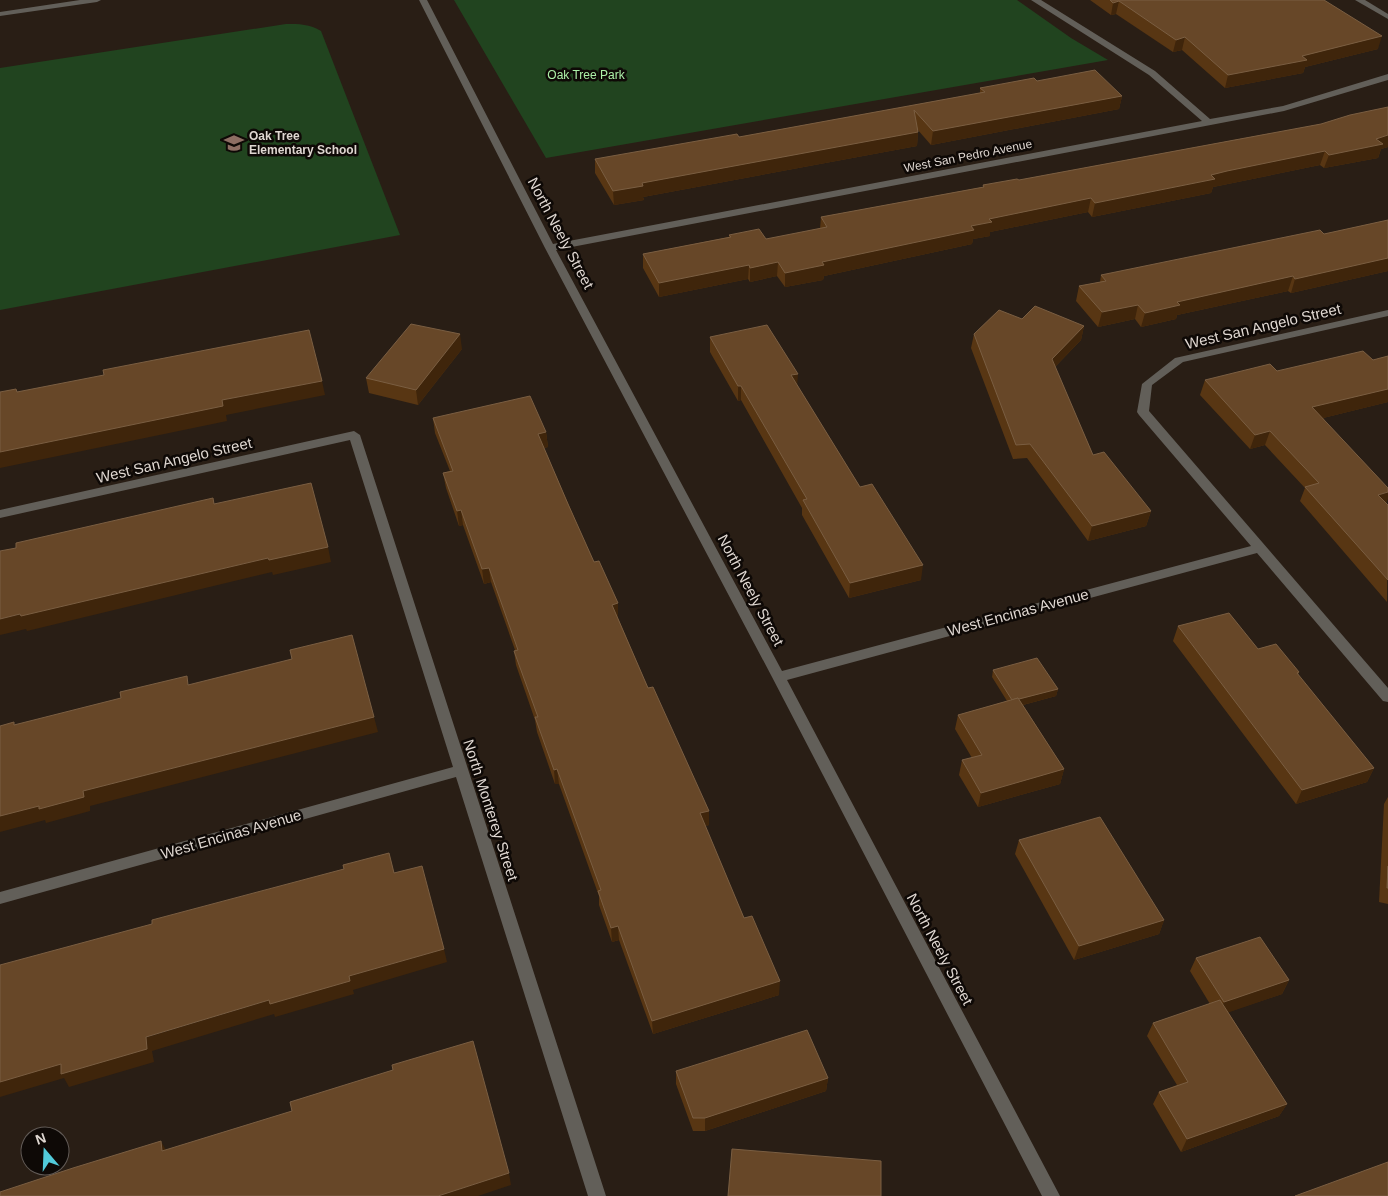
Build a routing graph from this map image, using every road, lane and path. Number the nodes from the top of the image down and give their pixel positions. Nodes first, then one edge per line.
1 (97, 0) edge
2 (423, 0) edge
3 (1035, 0) edge
4 (1359, 0) edge
5 (0, 14) edge
6 (1388, 17) edge
7 (1388, 77) edge
8 (1209, 123) junction
9 (550, 248) junction
10 (1388, 312) edge
11 (354, 435) joint
12 (0, 514) edge
13 (1258, 548) junction
14 (779, 677) junction
15 (1388, 697) edge
16 (462, 770) junction
17 (0, 898) edge
18 (597, 1196) edge
19 (1051, 1196) edge

1 - 5 street
2 - 9 street, North Neely Street
3 - 8 street
4 - 6 street
7 - 8 street, West San Pedro Avenue
8 - 9 street, West San Pedro Avenue
9 - 14 street, North Neely Street
10 - 13 street, West San Angelo Street
11 - 12 street, West San Angelo Street
11 - 16 street, North Monterey Street
13 - 14 street, West Encinas Avenue
13 - 15 street, West San Angelo Street
14 - 19 street, North Neely Street
16 - 17 street, West Encinas Avenue
16 - 18 street, North Monterey Street

